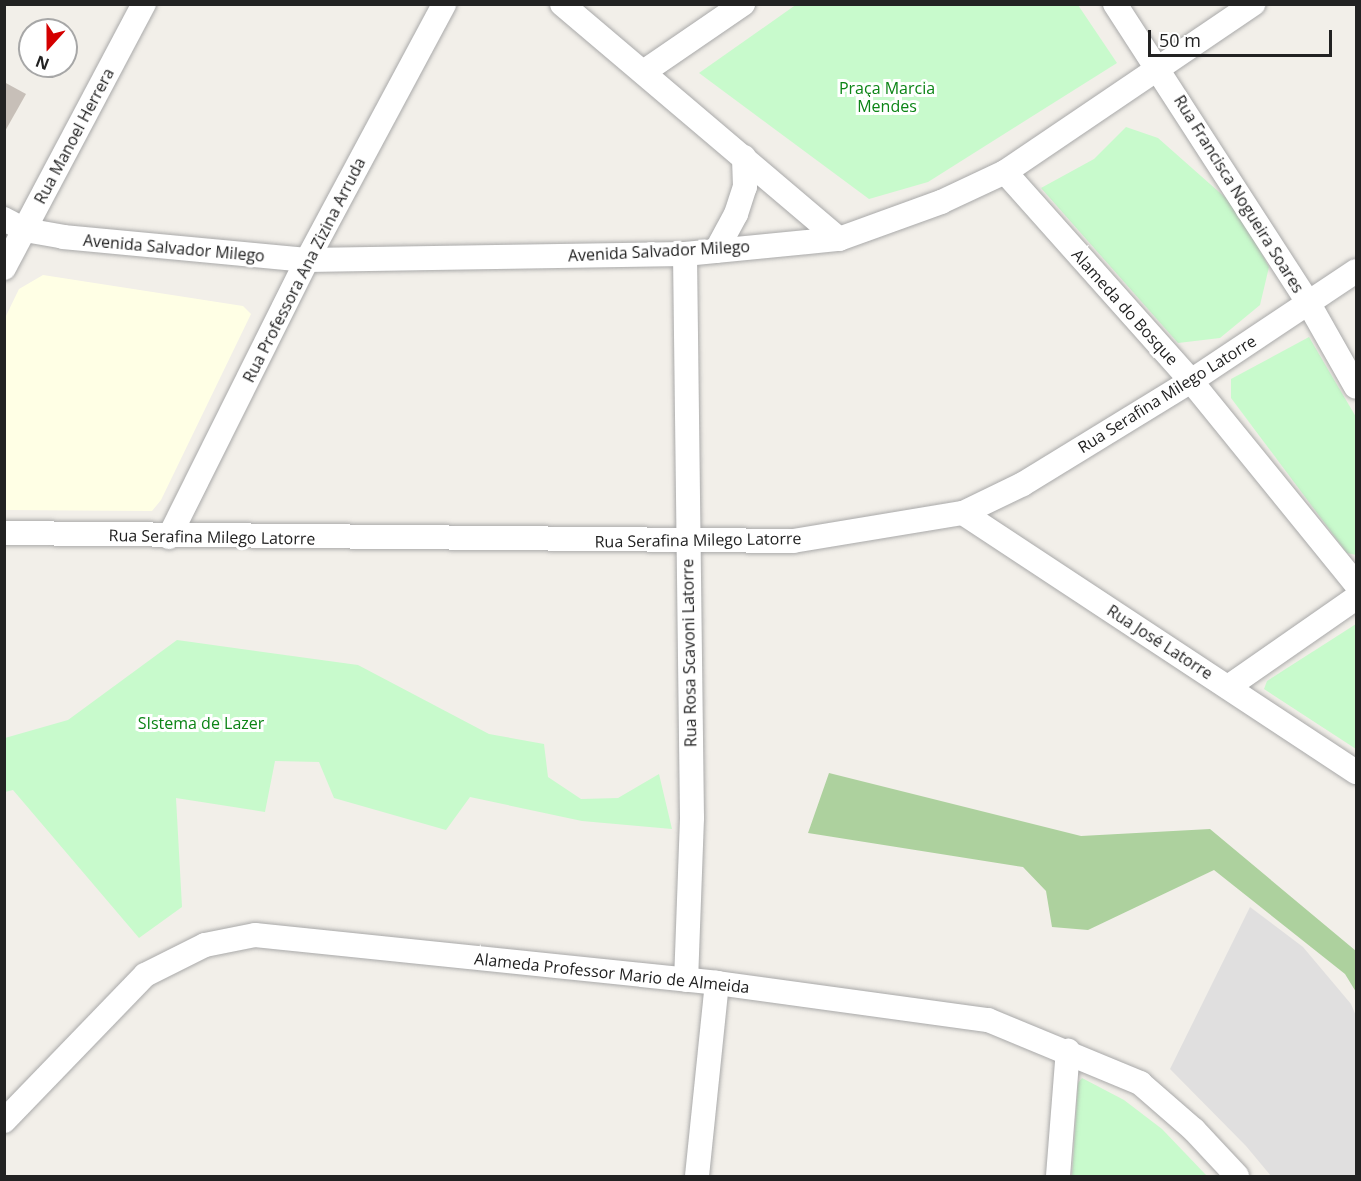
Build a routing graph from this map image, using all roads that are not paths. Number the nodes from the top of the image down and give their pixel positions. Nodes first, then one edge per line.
1 (144, 4) edge
2 (444, 4) edge
3 (562, 4) edge
4 (743, 4) edge
5 (1114, 4) edge
6 (1253, 4) edge
7 (1159, 69) junction
8 (645, 71) junction
9 (744, 157) junction
10 (1005, 172) junction
11 (15, 224) edge
12 (840, 239) junction
13 (716, 251) junction
14 (685, 254) junction
15 (307, 260) junction
16 (4, 268) edge
17 (1356, 271) edge
18 (1309, 304) junction
19 (1191, 381) junction
20 (1356, 387) edge
21 (963, 513) junction
22 (4, 533) edge
23 (169, 537) junction
24 (687, 542) junction
25 (1356, 584) edge
26 (1356, 598) edge
27 (1228, 687) junction
28 (1356, 772) edge
29 (686, 980) junction
30 (717, 983) junction
31 (1068, 1050) junction
32 (4, 1121) edge
33 (697, 1176) edge
34 (1058, 1176) edge
35 (1238, 1176) edge

1 - 11 street, Rua Manoel Herrera
2 - 15 street, Rua Professora Ana Zizina Arruda
3 - 8 street
4 - 8 street
5 - 7 street, Rua Francisca Nogueira Soares
6 - 7 street, Avenida Salvador Milego
7 - 10 street, Avenida Salvador Milego
7 - 18 street, Rua Francisca Nogueira Soares
8 - 9 street
9 - 12 street
9 - 13 street
10 - 12 street, Avenida Salvador Milego
10 - 19 street, Alameda do Bosque
11 - 15 street, Avenida Salvador Milego
11 - 16 street, Rua Manoel Herrera
12 - 13 street, Avenida Salvador Milego
13 - 14 street, Avenida Salvador Milego
14 - 15 street, Avenida Salvador Milego
14 - 24 street, Rua Rosa Scavoni Latorre
15 - 23 street, Rua Professora Ana Zizina Arruda
17 - 18 street, Rua Serafina Milego Latorre
18 - 19 street, Rua Serafina Milego Latorre
18 - 20 street, Rua Francisca Nogueira Soares
19 - 21 street, Rua Serafina Milego Latorre
19 - 25 street, Alameda do Bosque
21 - 24 street, Rua Serafina Milego Latorre
21 - 27 street, Rua José Latorre
22 - 23 street, Rua Serafina Milego Latorre
23 - 24 street, Rua Serafina Milego Latorre
24 - 29 street, Rua Rosa Scavoni Latorre
26 - 27 street
27 - 28 street, Rua José Latorre
29 - 30 street, Alameda Professor Mario de Almeida
29 - 32 street, Alameda Professor Mario de Almeida
30 - 31 street, Alameda Professor Mario de Almeida
30 - 33 street
31 - 34 street
31 - 35 street, Alameda Professor Mario de Almeida

